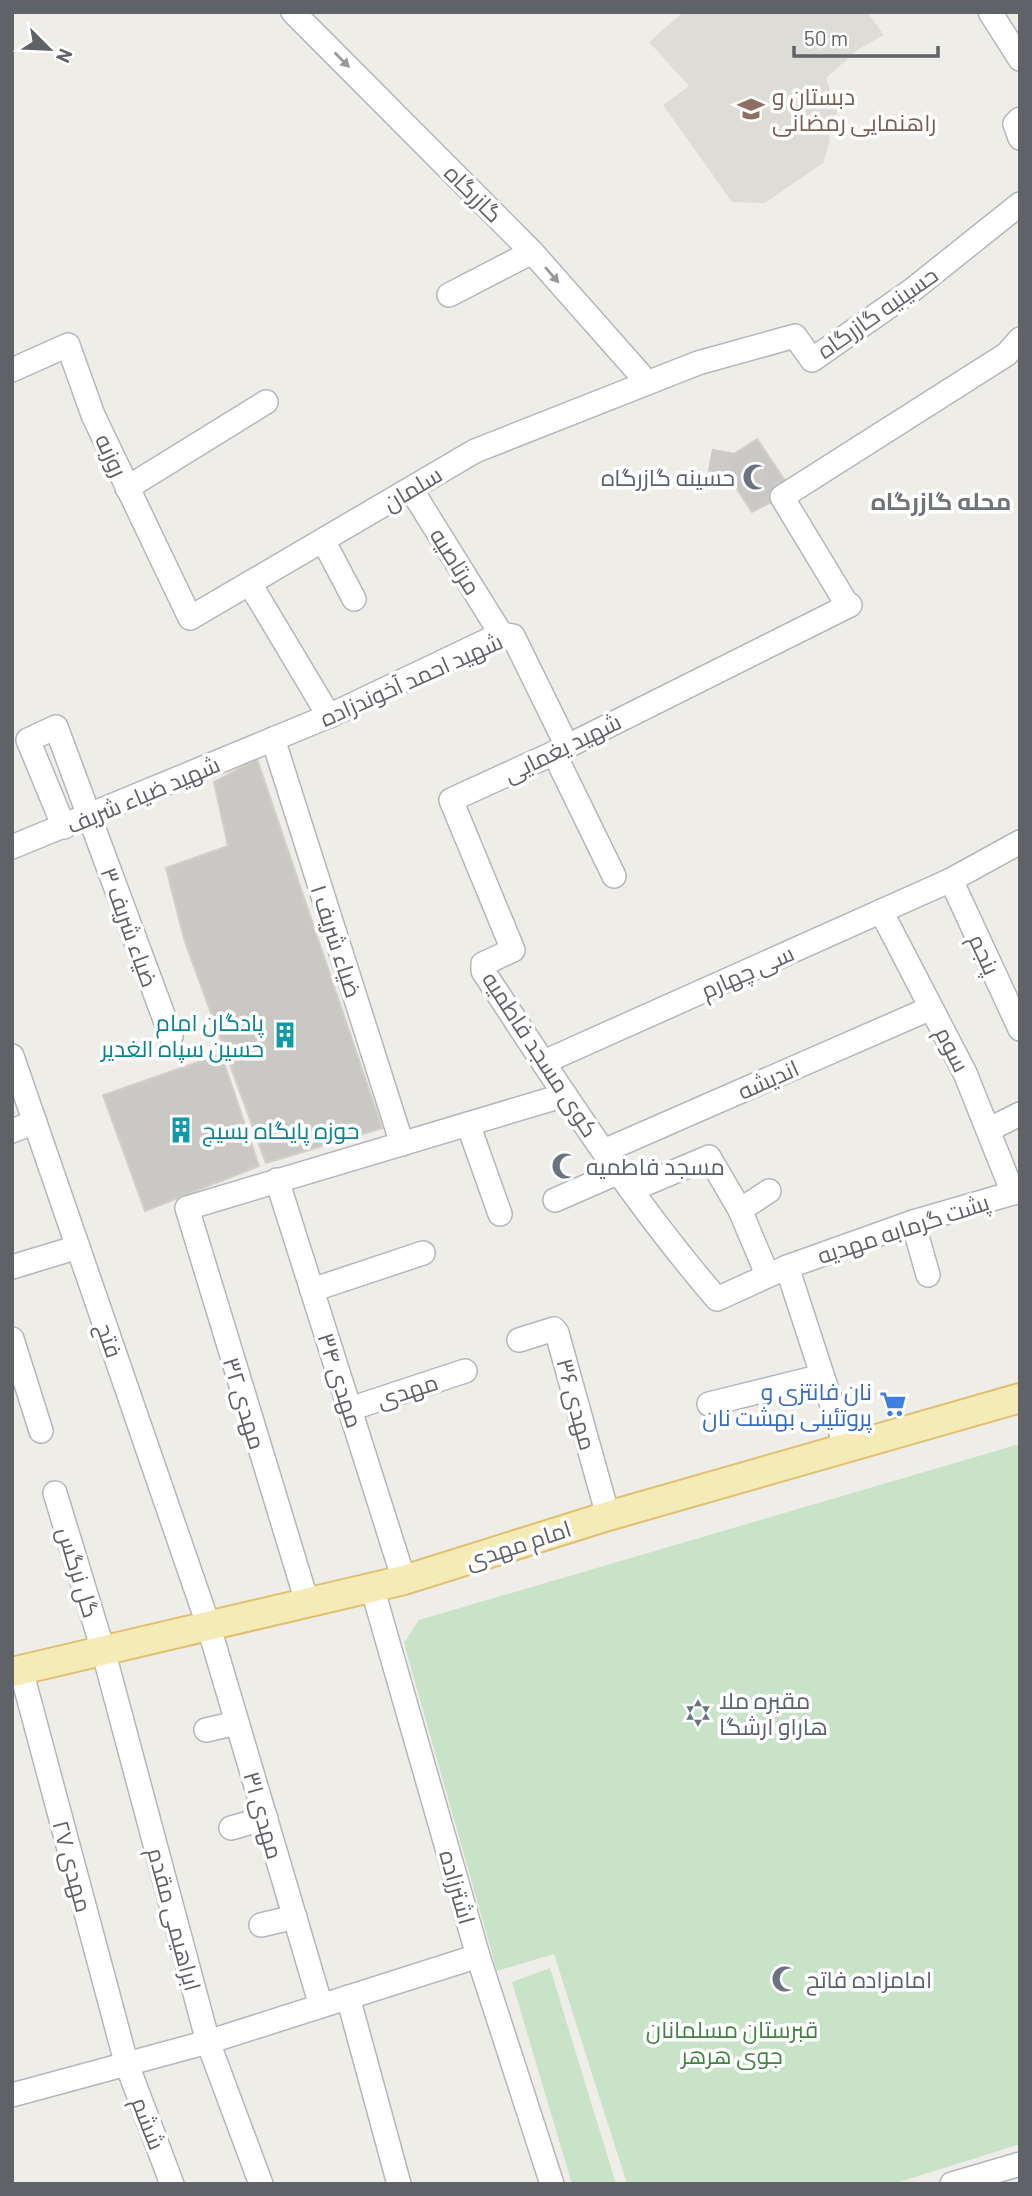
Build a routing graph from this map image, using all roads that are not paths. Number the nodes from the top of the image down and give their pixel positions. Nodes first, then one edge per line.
1 (293, 12) edge
2 (990, 12) edge
3 (1020, 59) edge
4 (1020, 119) edge
5 (1020, 138) edge
6 (1020, 204) edge
7 (532, 252) junction
8 (449, 295) dead end
9 (1016, 354) edge
10 (12, 370) edge
11 (647, 382) junction
12 (266, 401) dead end
13 (128, 488) junction
14 (411, 489) junction
15 (323, 540) junction
16 (250, 583) junction
17 (354, 599) dead end
18 (190, 618) joint
19 (501, 634) junction
20 (328, 716) junction
21 (273, 739) junction
22 (560, 749) junction
23 (90, 817) junction
24 (64, 827) junction
25 (1020, 842) edge
26 (12, 847) edge
27 (614, 876) dead end
28 (951, 880) junction
29 (881, 911) junction
30 (483, 964) joint
31 (931, 1008) junction
32 (1020, 1029) edge
33 (171, 1037) dead end
34 (12, 1056) edge
35 (544, 1062) junction
36 (565, 1095) junction
37 (1020, 1114) edge
38 (35, 1122) junction
39 (468, 1124) junction
40 (988, 1129) junction
41 (12, 1130) edge
42 (402, 1144) junction
43 (604, 1151) junction
44 (277, 1180) junction
45 (625, 1181) junction
46 (769, 1191) dead end
47 (1016, 1192) edge
48 (555, 1200) dead end
49 (740, 1210) junction
50 (499, 1214) dead end
51 (913, 1222) junction
52 (78, 1247) junction
53 (423, 1253) dead end
54 (12, 1267) edge
55 (777, 1270) junction
56 (928, 1275) dead end
57 (312, 1290) junction
58 (12, 1339) edge
59 (519, 1340) dead end
60 (465, 1371) dead end
61 (822, 1376) junction
62 (1020, 1398) edge
63 (709, 1404) dead end
64 (350, 1409) junction
65 (41, 1431) dead end
66 (846, 1448) junction
67 (55, 1493) dead end
68 (608, 1516) junction
69 (404, 1580) junction
70 (372, 1587) junction
71 (307, 1602) junction
72 (208, 1624) junction
73 (103, 1650) junction
74 (16, 1671) edge
75 (237, 1723) junction
76 (206, 1730) dead end
77 (266, 1818) junction
78 (231, 1828) dead end
79 (295, 1917) junction
80 (261, 1925) dead end
81 (478, 1956) junction
82 (348, 1997) junction
83 (321, 2006) junction
84 (208, 2042) junction
85 (126, 2062) junction
86 (12, 2095) edge
87 (1020, 2164) edge
88 (172, 2184) edge
89 (261, 2184) edge
90 (399, 2184) edge
91 (552, 2184) edge
92 (952, 2184) edge

1 -> 7 street, گازرگاه
2 - 3 street
4 - 5 street
6 - 11 street, حسینیه گازرگاه
7 - 8 street
7 -> 11 street, گازرگاه
9 - 22 street, شهید یغمایی
10 - 13 street, روزبه
11 - 14 street, سلمان
12 - 13 street
13 - 18 street, روزبه
14 - 15 street, سلمان
14 - 19 street, مرتاصیه
15 - 16 street, سلمان
15 - 17 street
16 - 18 street, سلمان
16 - 20 street
19 - 20 street, شهید احمد آخوندزاده
19 - 22 street, شهید احمد آخوندزاده
20 - 21 street, شهید احمد آخوندزاده
21 - 23 street, شهید ضیاء شریف
21 - 42 street, ضیاء شریف ۱
22 - 27 street
22 - 30 street, شهید یغمایی
23 - 24 street, شهید ضیاء شریف
23 - 24 street, ضیاء شریف ۳
23 - 33 street, ضیاء شریف ۳
24 - 26 street, شهید ضیاء شریف
25 - 28 street, سی چهارم
28 - 29 street, سی چهارم
28 - 32 street, پنجم
29 - 31 street, سوم
29 - 35 street, سی چهارم
30 - 35 street, کوی مسجد فاطمیه
31 - 40 street, سوم
31 - 43 street, اندیشه
34 - 38 street, فتح
35 - 36 street, کوی مسجد فاطمیه
36 - 39 street
36 - 43 street, کوی مسجد فاطمیه
37 - 40 street
38 - 41 street
38 - 52 street, فتح
39 - 42 street
39 - 50 street
40 - 47 street, سوم
42 - 44 street
43 - 45 street, کوی مسجد فاطمیه
44 - 57 street, مهدی ۳۴
44 - 71 street, مهدی ۳۲
45 - 48 street
45 - 49 street
45 - 55 street, کوی مسجد فاطمیه
46 - 49 street
47 - 51 street, پشت گرمابه مهدیه
49 - 55 street
51 - 55 street, پشت گرمابه مهدیه
51 - 56 street
52 - 54 street
52 - 72 street, فتح
53 - 57 street
55 - 61 street
57 - 64 street, مهدی ۳۴
58 - 65 street
59 - 68 street, مهدی ۳۶
60 - 64 street, مهدی
61 - 63 street
61 - 66 street
62 - 66 main road, امام مهدی
64 - 69 street, مهدی ۳۴
66 - 68 main road, امام مهدی
67 - 73 street, گل نرگس
68 - 69 main road, امام مهدی
69 - 70 main road, امام مهدی
70 - 71 main road, امام مهدی
70 - 81 street, اشترزاده
71 - 72 main road, امام مهدی
72 - 73 main road, امام مهدی
72 - 75 street, مهدی ۳۱
73 - 74 main road, امام مهدی
73 - 84 street, ابراهیمی مقدم
74 - 85 street, مهدی ۲۷
75 - 76 street
75 - 77 street, مهدی ۳۱
77 - 78 street
77 - 79 street, مهدی ۳۱
79 - 80 street
79 - 83 street, مهدی ۳۱
81 - 82 street
81 - 91 street, اشترزاده
82 - 83 street
82 - 90 street
83 - 84 street
84 - 85 street
84 - 89 street, ابراهیمی مقدم
85 - 86 street
85 - 88 street, ششم
87 - 92 street

